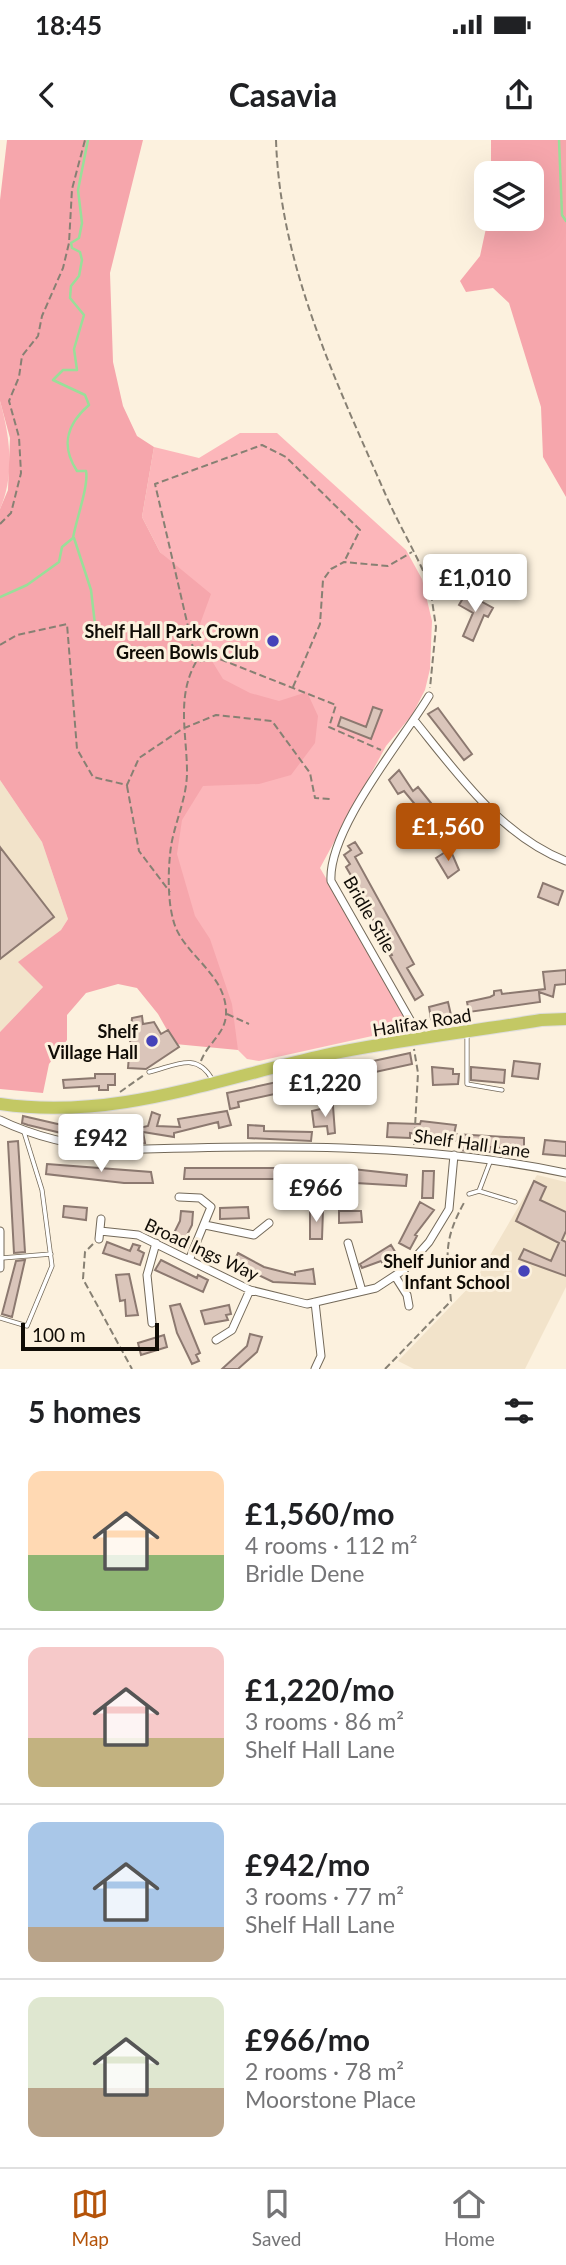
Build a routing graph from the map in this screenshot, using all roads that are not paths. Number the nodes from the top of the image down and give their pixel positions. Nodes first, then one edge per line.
1 (429, 696) road end
2 (414, 720) junction
3 (566, 861) edge
4 (566, 1019) edge
5 (467, 1032) junction
6 (417, 1041) junction
7 (149, 1072) road end
8 (215, 1084) junction
9 (502, 1090) dead end
10 (0, 1104) edge
11 (0, 1120) edge
12 (23, 1130) junction
13 (454, 1155) junction
14 (491, 1160) junction
15 (566, 1173) edge
16 (480, 1191) junction
17 (469, 1194) road end
18 (179, 1198) dead end
19 (515, 1202) dead end
20 (101, 1219) dead end
21 (270, 1223) dead end
22 (205, 1225) junction
23 (0, 1231) edge
24 (348, 1243) dead end
25 (156, 1244) junction
26 (51, 1254) junction
27 (2, 1258) edge
28 (190, 1258) junction
29 (0, 1269) edge
30 (395, 1276) junction
31 (250, 1290) junction
32 (362, 1291) junction
33 (315, 1302) junction
34 (409, 1306) dead end
35 (0, 1318) edge
36 (152, 1323) dead end
37 (216, 1340) dead end
38 (315, 1369) edge

1 - 2 street, Bridle Stile
2 - 3 street
2 - 6 street, Bridle Stile
4 - 5 highway, Halifax Road
5 - 6 highway, Halifax Road
5 - 9 lane
6 - 8 highway, Halifax Road
7 - 8 lane
8 - 10 highway, Halifax Road
11 - 12 street, Shelf Hall Lane
12 - 13 street, Shelf Hall Lane
12 - 26 lane
13 - 14 street, Shelf Hall Lane
13 - 30 street, Broad Ings Way
14 - 15 street, Shelf Hall Lane
14 - 16 lane
16 - 17 lane
16 - 19 lane
18 - 22 street
20 - 25 street, Broad Ings Way
21 - 22 street
22 - 28 street
23 - 27 street
24 - 32 street
25 - 28 street, Broad Ings Way
25 - 36 street
26 - 27 lane
26 - 35 lane
27 - 29 street
28 - 31 street, Broad Ings Way
30 - 32 street, Broad Ings Way
30 - 34 street
31 - 33 street, Broad Ings Way
31 - 37 street
32 - 33 street, Broad Ings Way
33 - 38 street

